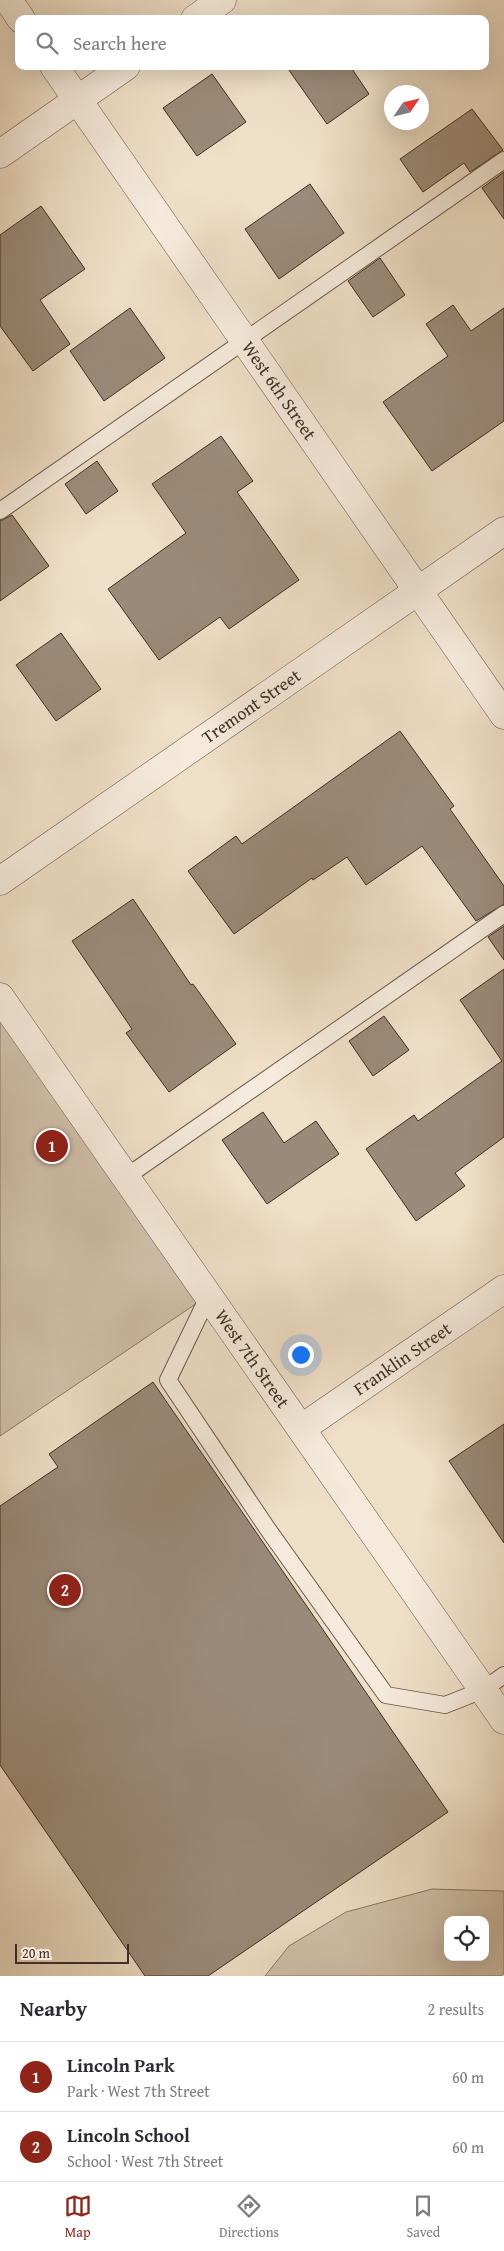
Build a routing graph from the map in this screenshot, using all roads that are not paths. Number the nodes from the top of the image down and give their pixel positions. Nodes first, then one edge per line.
1 (8, 0) edge
2 (222, 0) edge
3 (18, 15) edge
4 (201, 15) edge
5 (57, 70) edge
6 (120, 70) edge
7 (78, 100) junction
8 (0, 154) edge
9 (504, 160) edge
10 (244, 340) junction
11 (0, 511) edge
12 (504, 532) edge
13 (419, 591) junction
14 (504, 715) edge
15 (0, 881) edge
16 (504, 914) edge
17 (0, 997) edge
18 (126, 1177) junction
19 (504, 1288) edge
20 (209, 1295) junction
21 (302, 1428) junction
22 (493, 1682) edge
23 (504, 1720) edge

1 - 3 street
2 - 4 street
5 - 7 street, West 6th Street
6 - 7 street
7 - 8 street
7 - 10 street, West 6th Street
9 - 10 lane
10 - 11 lane
10 - 13 street, West 6th Street
12 - 13 street, Tremont Street
13 - 14 street, West 6th Street
13 - 15 street, Tremont Street
16 - 18 lane
17 - 18 street, West 7th Street
18 - 20 street, West 7th Street
19 - 21 street, Franklin Street
20 - 21 street, West 7th Street
20 - 22 lane
21 - 22 street, West 7th Street
22 - 23 street, West 7th Street

